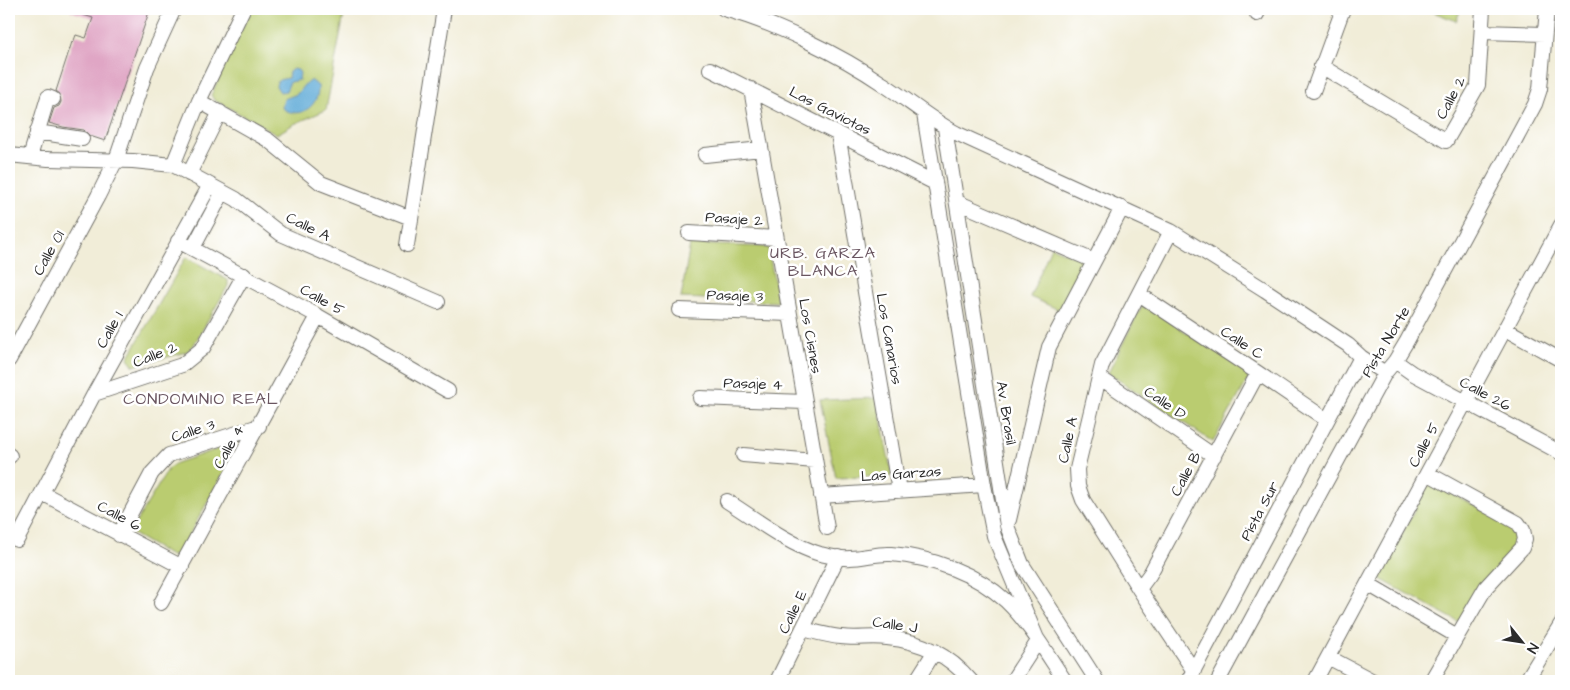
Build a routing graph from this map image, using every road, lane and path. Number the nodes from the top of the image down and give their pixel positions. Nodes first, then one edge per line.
1 (174, 9) edge
2 (243, 9) edge
3 (444, 9) edge
4 (724, 9) edge
5 (1342, 9) edge
6 (1483, 9) edge
7 (1547, 9) edge
8 (1482, 32) junction
9 (1544, 34) junction
10 (1321, 66) junction
11 (710, 69) dead end
12 (751, 89) junction
13 (1313, 91) dead end
14 (53, 99) dead end
15 (199, 101) junction
16 (220, 112) junction
17 (924, 114) junction
18 (945, 128) junction
19 (37, 132) junction
20 (838, 134) junction
21 (82, 139) dead end
22 (761, 149) junction
23 (705, 154) dead end
24 (9, 155) edge
25 (30, 157) junction
26 (116, 160) junction
27 (173, 165) junction
28 (189, 174) junction
29 (935, 183) junction
30 (210, 185) junction
31 (223, 192) junction
32 (957, 202) junction
33 (1122, 208) junction
34 (411, 218) junction
35 (1561, 225) edge
36 (1171, 230) junction
37 (689, 233) dead end
38 (776, 238) junction
39 (178, 241) junction
40 (407, 245) dead end
41 (193, 248) junction
42 (1094, 261) junction
43 (244, 275) junction
44 (1139, 294) junction
45 (438, 302) dead end
46 (679, 310) dead end
47 (790, 314) junction
48 (318, 316) junction
49 (1505, 329) junction
50 (1362, 357) junction
51 (9, 360) edge
52 (1561, 360) edge
53 (1395, 361) junction
54 (1258, 372) junction
55 (1385, 373) junction
56 (1099, 378) junction
57 (448, 391) dead end
58 (94, 394) junction
59 (700, 398) dead end
60 (805, 402) junction
61 (1466, 402) junction
62 (1327, 420) junction
63 (259, 426) junction
64 (1561, 453) edge
65 (743, 455) dead end
66 (1214, 456) junction
67 (815, 461) junction
68 (1427, 473) junction
69 (984, 485) junction
70 (899, 491) junction
71 (42, 493) junction
72 (821, 496) junction
73 (727, 501) dead end
74 (1007, 526) junction
75 (827, 528) dead end
76 (119, 534) junction
77 (17, 540) dead end
78 (838, 557) junction
79 (182, 568) junction
80 (1368, 584) junction
81 (1139, 589) junction
82 (161, 604) dead end
83 (1561, 624) edge
84 (803, 629) junction
85 (1457, 636) junction
86 (1038, 641) junction
87 (935, 651) junction
88 (1328, 657) junction
89 (1191, 676) edge
90 (777, 681) edge
91 (916, 681) edge
92 (971, 681) edge
93 (1012, 681) edge
94 (1065, 681) edge
95 (1097, 681) edge
96 (1218, 681) edge
97 (1315, 681) edge
98 (1373, 681) edge
99 (1431, 681) edge
100 (1526, 681) edge

1 - 26 street, Calle 01
2 - 15 street
3 - 34 street
4 - 17 street
5 - 10 street
6 - 8 street, Calle 2
7 - 9 street, Pista Norte
8 - 9 street
8 - 10 street, Calle 2
9 - 53 street, Pista Norte
10 - 13 street
11 - 12 street, Las Gaviotas
12 - 20 street, Las Gaviotas
12 - 22 street, Los Cisnes
14 - 19 street
15 - 16 street
15 - 27 street
16 - 28 street
16 - 34 street
17 - 18 street
17 - 29 street
18 - 32 street, Av. Brasil
18 - 33 street
19 - 21 street
19 - 25 street
20 - 29 street, Las Gaviotas
20 - 70 street, Los Canarios
22 - 23 street
22 - 38 street, Los Cisnes
24 - 25 street
25 - 26 street
26 - 27 street
26 - 51 street, Calle 01
27 - 28 street, Calle A
28 - 30 street, Calle A
29 - 69 street
30 - 31 street, Calle A
30 - 39 street, Calle 1
31 - 41 street
31 - 45 street, Calle A
32 - 42 street
32 - 74 street, Av. Brasil
33 - 36 street
33 - 42 street
34 - 40 street
35 - 49 street, Calle 5
36 - 44 street, Calle A
36 - 50 street
37 - 38 street, Pasaje 2
38 - 47 street, Los Cisnes
39 - 41 street, Calle 5
39 - 58 street, Calle 1
41 - 43 street, Calle 5
42 - 74 street
43 - 48 street, Calle 5
43 - 58 street, Calle 2
44 - 54 street, Calle C
44 - 56 street, Calle A
46 - 47 street, Pasaje 3
47 - 60 street, Los Cisnes
48 - 57 street, Calle 5
48 - 63 street, Calle 4
49 - 52 street
49 - 61 street, Calle 5
50 - 55 street
50 - 62 street, Pista Sur
53 - 55 street, Pista Norte
53 - 61 street, Calle 26
54 - 62 street, Calle C
54 - 66 street, Calle B
55 - 96 street, Pista Norte
56 - 66 street, Calle D
56 - 81 street, Calle A
58 - 71 street, Calle 1
59 - 60 street, Pasaje 4
60 - 67 street, Los Cisnes
61 - 64 street, Calle 26
61 - 68 street, Calle 5
62 - 89 street, Pista Sur
63 - 76 street, Calle 3
63 - 79 street, Calle 4
65 - 67 street
66 - 81 street, Calle B
67 - 72 street, Los Cisnes
68 - 80 street, Calle 5
68 - 85 street
69 - 70 street, Las Garzas
69 - 86 street
70 - 72 street, Las Garzas
71 - 76 street, Calle 6
71 - 77 street, Calle 1
72 - 75 street, Los Cisnes
73 - 78 street
74 - 95 street, Av. Brasil
76 - 79 street, Calle 6
78 - 84 street, Calle E
78 - 86 street
79 - 82 street, Calle 4
80 - 85 street
80 - 88 street, Calle 5
81 - 89 street, Calle A
83 - 100 street
84 - 87 street, Calle J
84 - 90 street, Calle E
85 - 99 street
86 - 93 street
86 - 94 street
87 - 91 street
87 - 92 street, Calle J
88 - 97 street, Calle 5
88 - 98 street

